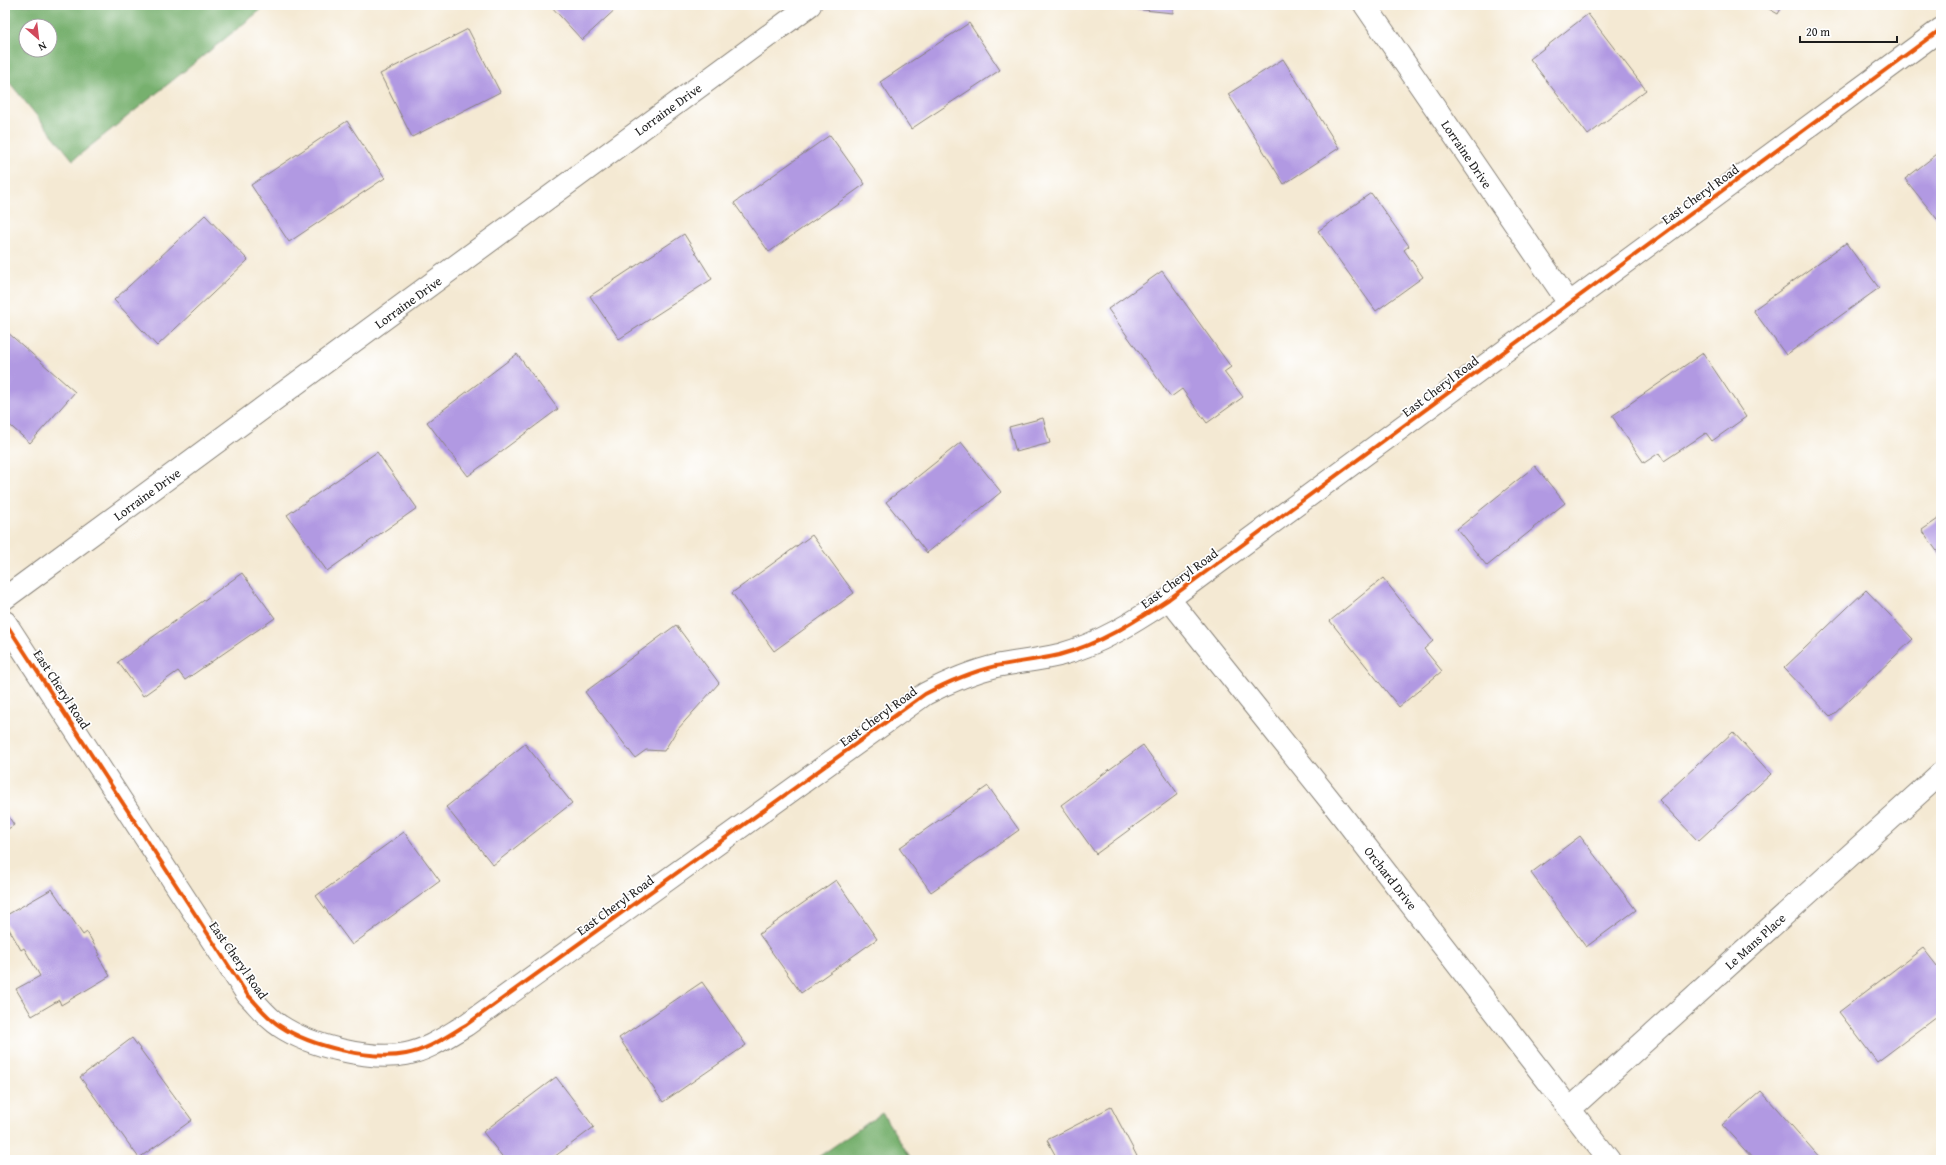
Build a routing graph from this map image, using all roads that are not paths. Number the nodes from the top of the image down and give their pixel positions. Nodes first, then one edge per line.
1 (810, 5) edge
2 (1365, 5) edge
3 (1941, 29) edge
4 (1569, 303) junction
5 (5, 598) edge
6 (1169, 599) junction
7 (5, 622) edge
8 (1941, 773) edge
9 (1570, 1109) junction
10 (1609, 1160) edge

1 - 5 street, Lorraine Drive
2 - 4 street, Lorraine Drive
3 - 4 street, East Cheryl Road
4 - 6 street, East Cheryl Road
6 - 7 street, East Cheryl Road
6 - 9 street, Orchard Drive
8 - 9 street, Le Mans Place
9 - 10 street, Orchard Drive

